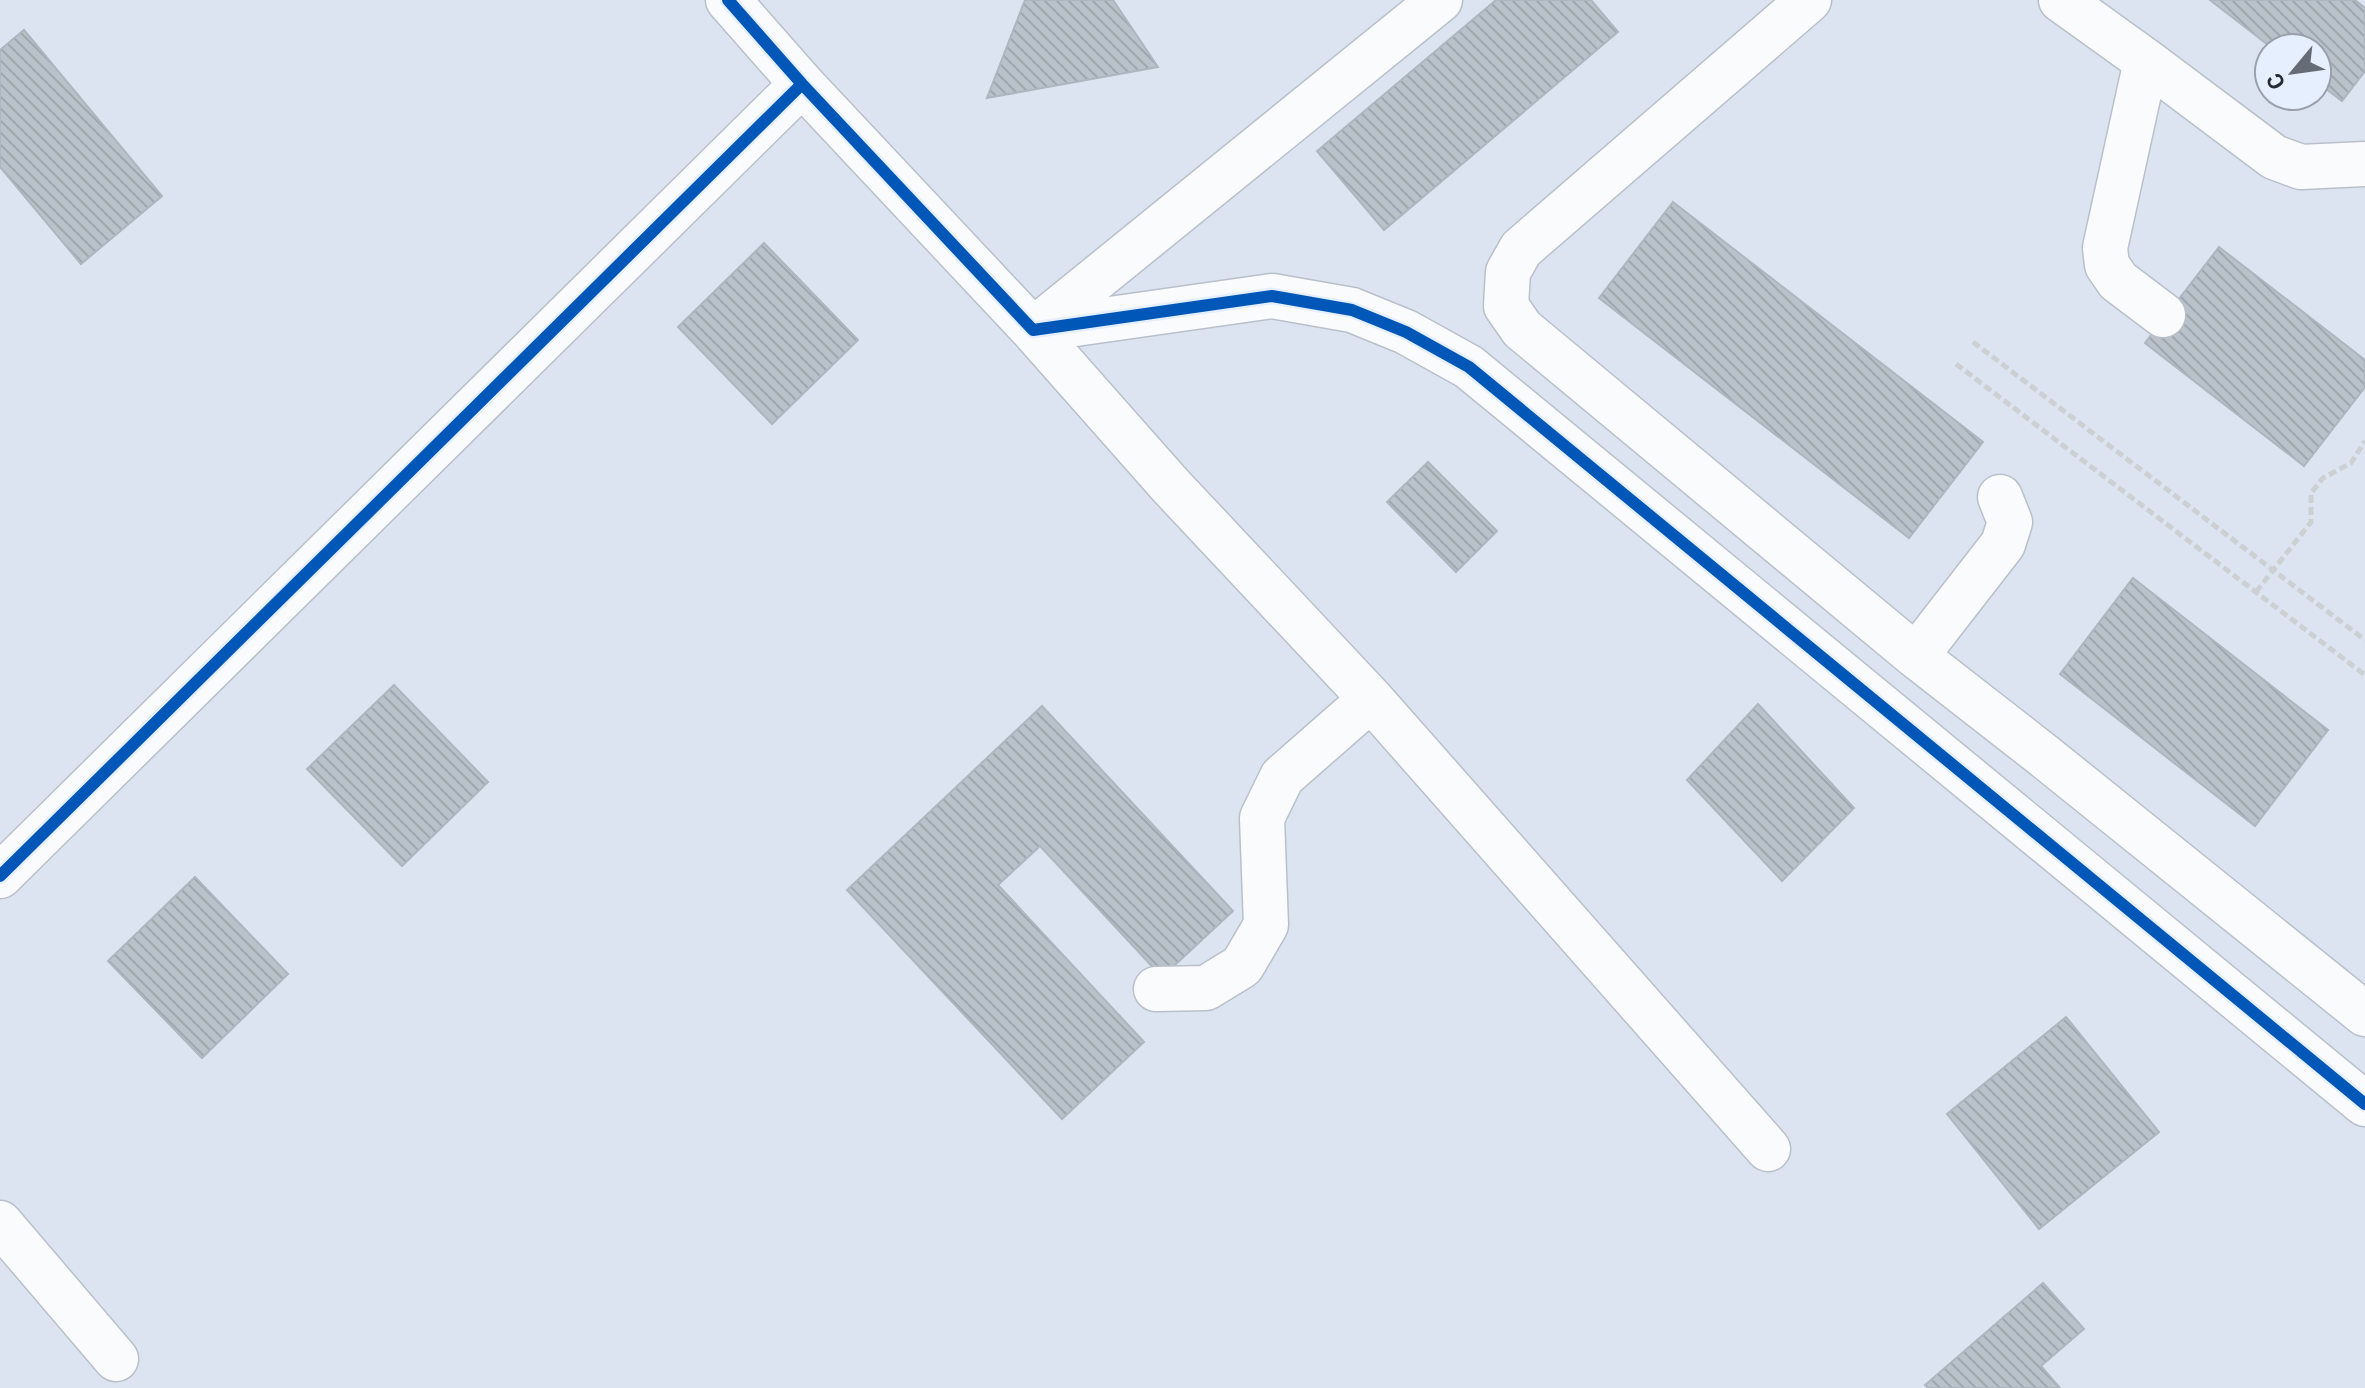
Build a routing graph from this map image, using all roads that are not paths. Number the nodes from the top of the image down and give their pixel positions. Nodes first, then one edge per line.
1 (728, 0) edge
2 (1440, 0) edge
3 (1809, 0) edge
4 (2061, 0) edge
5 (2146, 61) junction
6 (802, 84) junction
7 (2365, 164) edge
8 (2163, 315) dead end
9 (1033, 330) junction
10 (2000, 497) dead end
11 (1916, 656) junction
12 (1371, 699) junction
13 (0, 876) edge
14 (1156, 989) dead end
15 (2365, 1014) edge
16 (2365, 1104) edge
17 (1768, 1149) dead end
18 (0, 1223) edge
19 (116, 1359) dead end

1 - 6 street
2 - 9 street
3 - 11 street
4 - 5 street
5 - 7 street
5 - 8 street
6 - 9 street
6 - 13 street
9 - 12 street
9 - 16 street
10 - 11 street
11 - 15 street
12 - 14 street
12 - 17 street
18 - 19 street

